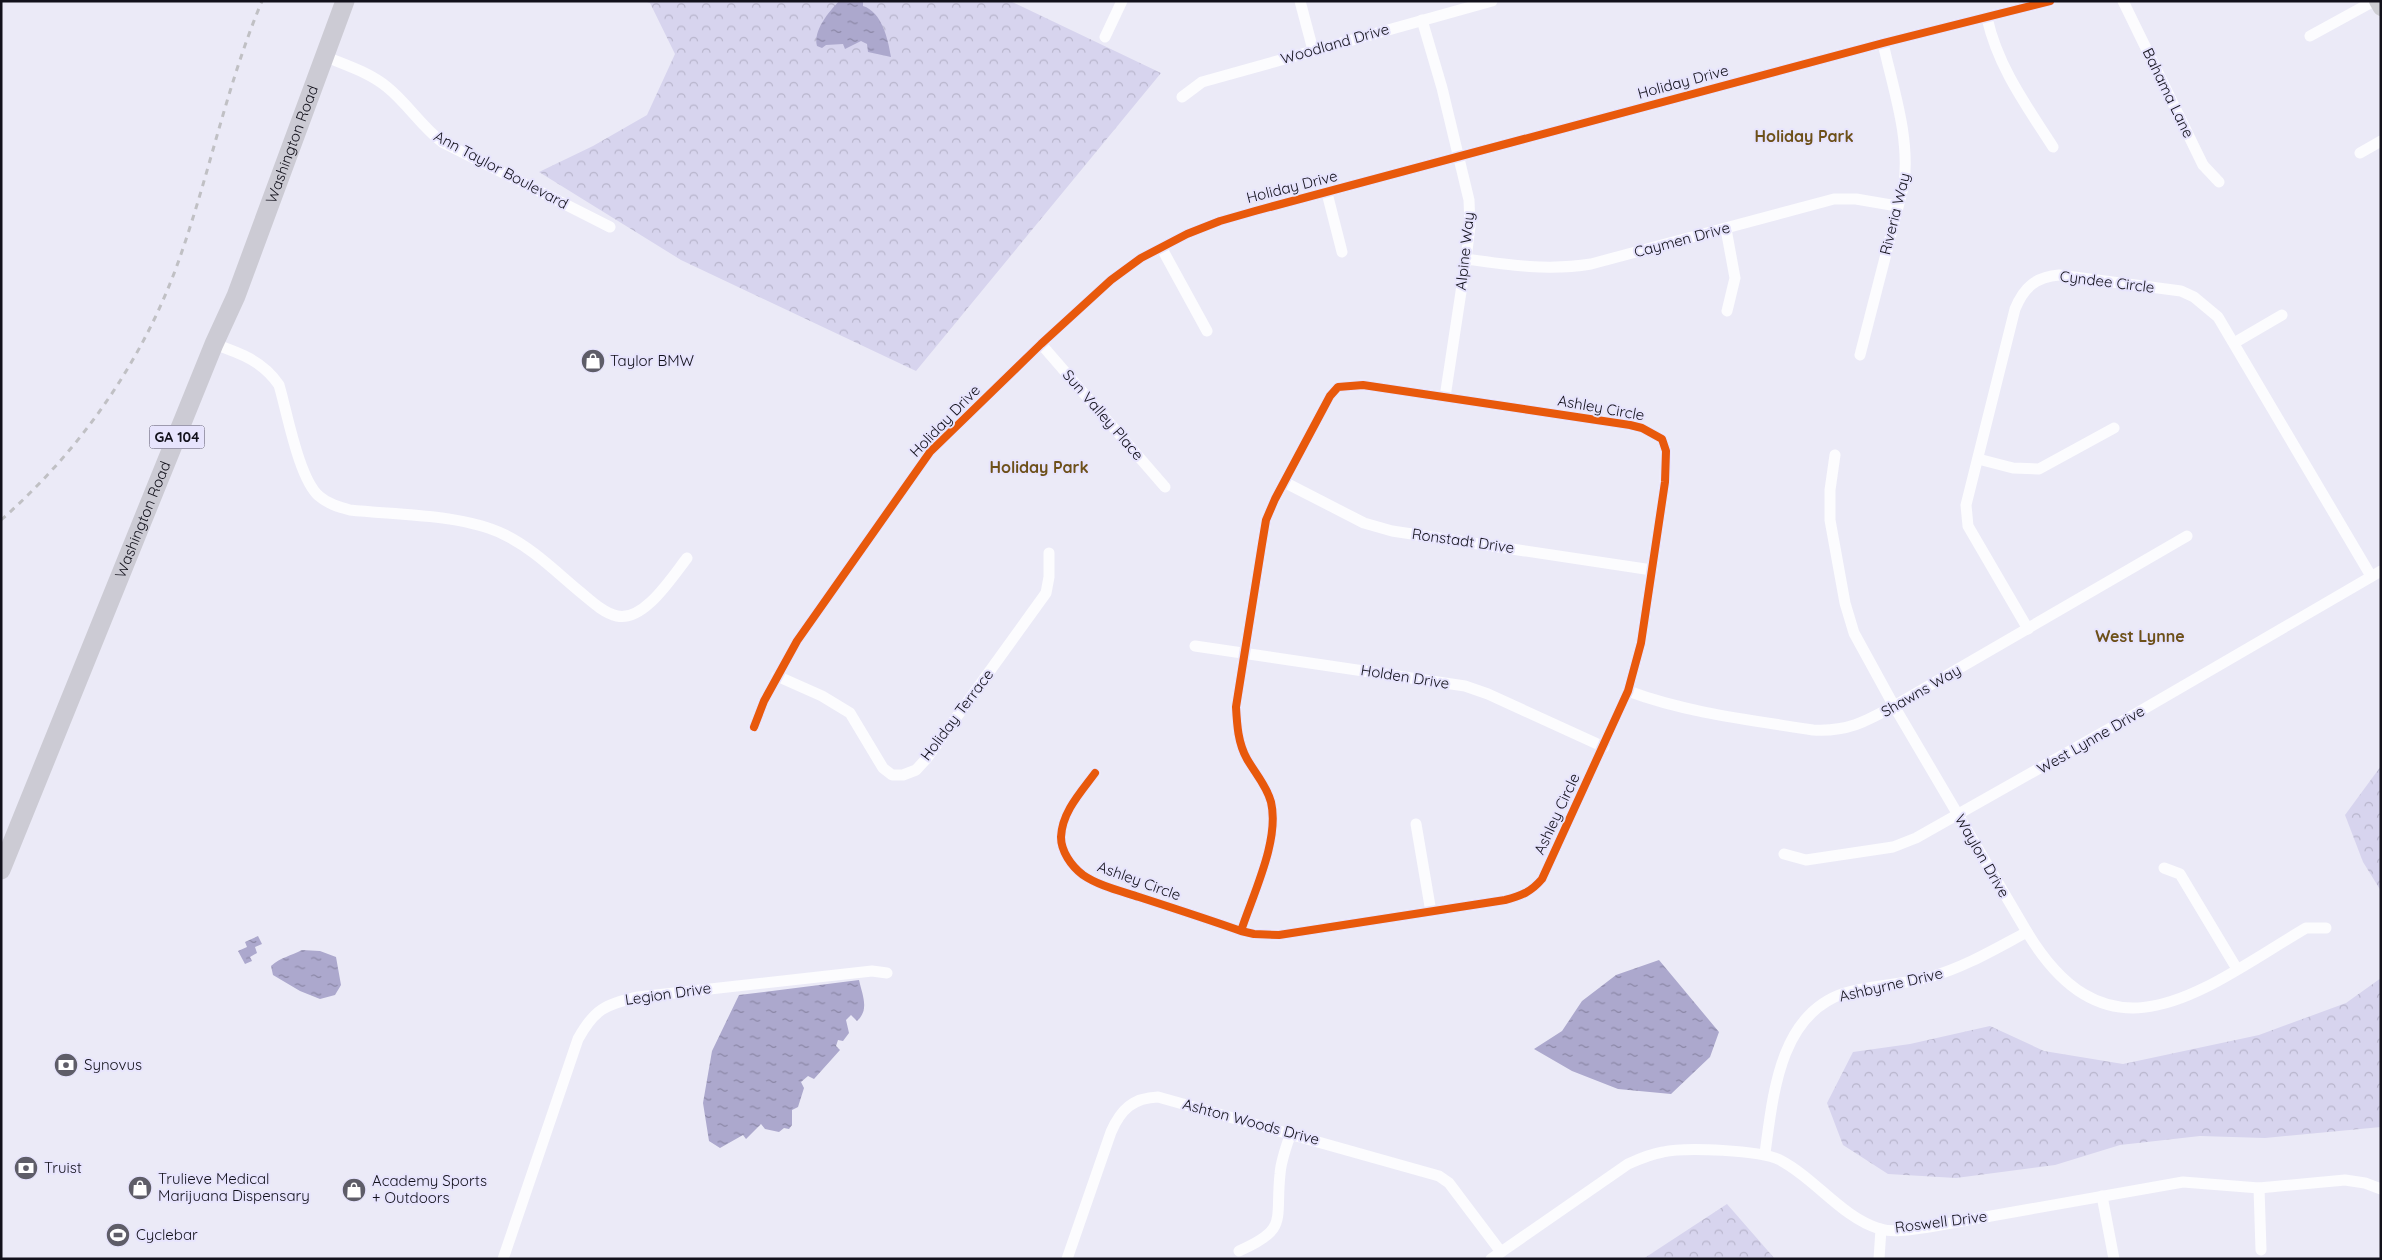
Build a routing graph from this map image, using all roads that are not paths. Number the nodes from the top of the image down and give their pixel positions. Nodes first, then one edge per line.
1 (346, 1) edge
2 (1122, 1) edge
3 (1300, 1) edge
4 (1492, 1) edge
5 (2050, 1) edge
6 (2123, 1) edge
7 (2375, 1) edge
8 (2381, 8) edge
9 (1987, 18) junction
10 (1422, 20) junction
11 (2310, 36) dead end
12 (1104, 38) dead end
13 (1883, 43) junction
14 (1313, 50) junction
15 (324, 56) junction
16 (1182, 97) dead end
17 (2381, 141) edge
18 (2053, 147) dead end
19 (2360, 153) dead end
20 (1460, 156) junction
21 (2219, 182) dead end
22 (1327, 193) junction
23 (1897, 206) junction
24 (610, 227) dead end
25 (1726, 229) junction
26 (1161, 247) junction
27 (1342, 252) dead end
28 (1466, 259) junction
29 (1727, 310) dead end
30 (2282, 315) dead end
31 (1207, 331) dead end
32 (2234, 343) junction
33 (214, 344) junction
34 (1041, 344) junction
35 (1860, 355) dead end
36 (1445, 397) junction
37 (2114, 428) dead end
38 (1835, 455) dead end
39 (1978, 459) junction
40 (1284, 482) junction
41 (1165, 487) dead end
42 (2187, 536) dead end
43 (1049, 553) dead end
44 (687, 558) dead end
45 (1652, 570) junction
46 (2376, 573) edge
47 (2028, 629) junction
48 (1195, 646) dead end
49 (1244, 652) junction
50 (776, 676) junction
51 (1628, 691) junction
52 (1894, 706) junction
53 (754, 727) dead end
54 (1604, 747) junction
55 (1095, 774) dead end
56 (1959, 815) junction
57 (1416, 824) dead end
58 (1784, 854) dead end
59 (2164, 868) dead end
60 (1, 870) edge
61 (1431, 912) junction
62 (2326, 928) dead end
63 (1241, 931) junction
64 (2026, 932) junction
65 (2237, 968) junction
66 (887, 973) dead end
67 (1291, 1133) junction
68 (1765, 1154) junction
69 (2259, 1188) junction
70 (2381, 1189) edge
71 (2102, 1196) junction
72 (1880, 1229) junction
73 (2260, 1250) dead end
74 (1239, 1251) dead end
75 (1496, 1255) edge
76 (503, 1259) edge
77 (1067, 1259) edge
78 (1879, 1259) edge
79 (2114, 1259) edge

1 - 15 main road, Washington Road / GA 104
2 - 12 street
3 - 14 street
4 - 10 street, Woodland Drive
5 - 9 street, Holiday Drive
6 - 21 street, Bahama Lane
7 - 8 main road
7 - 11 street
9 - 13 street, Holiday Drive
9 - 18 street
10 - 14 street, Woodland Drive
10 - 20 street, Alpine Way
13 - 20 street, Holiday Drive
13 - 23 street, Riveria Way
14 - 16 street, Woodland Drive
15 - 24 street, Ann Taylor Boulevard
15 - 33 main road, Washington Road / GA 104
17 - 19 street
20 - 22 street, Holiday Drive
20 - 28 street, Alpine Way
22 - 26 street, Holiday Drive
22 - 27 street
23 - 25 street, Caymen Drive
23 - 35 street, Riveria Way
25 - 28 street, Caymen Drive
25 - 29 street
26 - 31 street
26 - 34 street, Holiday Drive
28 - 36 street, Alpine Way
30 - 32 street
32 - 39 street, Cyndee Circle
32 - 46 street, Cyndee Circle
33 - 44 street
33 - 60 main road, Washington Road / GA 104
34 - 41 street, Sun Valley Place
34 - 50 street, Holiday Drive
36 - 40 street, Ashley Circle
36 - 45 street, Ashley Circle
37 - 39 street
38 - 52 street, Waylon Drive
39 - 47 street, Cyndee Circle
40 - 45 street, Ronstadt Drive
40 - 49 street, Ashley Circle
42 - 47 street, Shawns Way
43 - 50 street, Holiday Terrace
45 - 51 street, Ashley Circle
46 - 56 street, West Lynne Drive
47 - 52 street, Shawns Way
48 - 49 street, Holden Drive
49 - 54 street, Holden Drive
49 - 63 street, Ashley Circle
50 - 53 street, Holiday Drive
51 - 52 street, Shawns Way
51 - 54 street, Ashley Circle
52 - 56 street, Waylon Drive
54 - 61 street, Ashley Circle
55 - 63 street, Ashley Circle
56 - 58 street, West Lynne Drive
56 - 64 street, Waylon Drive
57 - 61 street
59 - 65 street
61 - 63 street, Ashley Circle
62 - 65 street, Waylon Drive
64 - 65 street, Waylon Drive
64 - 68 street, Ashbyrne Drive
66 - 76 street, Legion Drive
67 - 74 street
67 - 75 street, Ashton Woods Drive
67 - 77 street, Ashton Woods Drive
68 - 72 street, Roswell Drive
68 - 75 street, Roswell Drive
69 - 70 street, Roswell Drive
69 - 71 street, Roswell Drive
69 - 73 street
71 - 72 street, Roswell Drive
71 - 79 street
72 - 78 street

